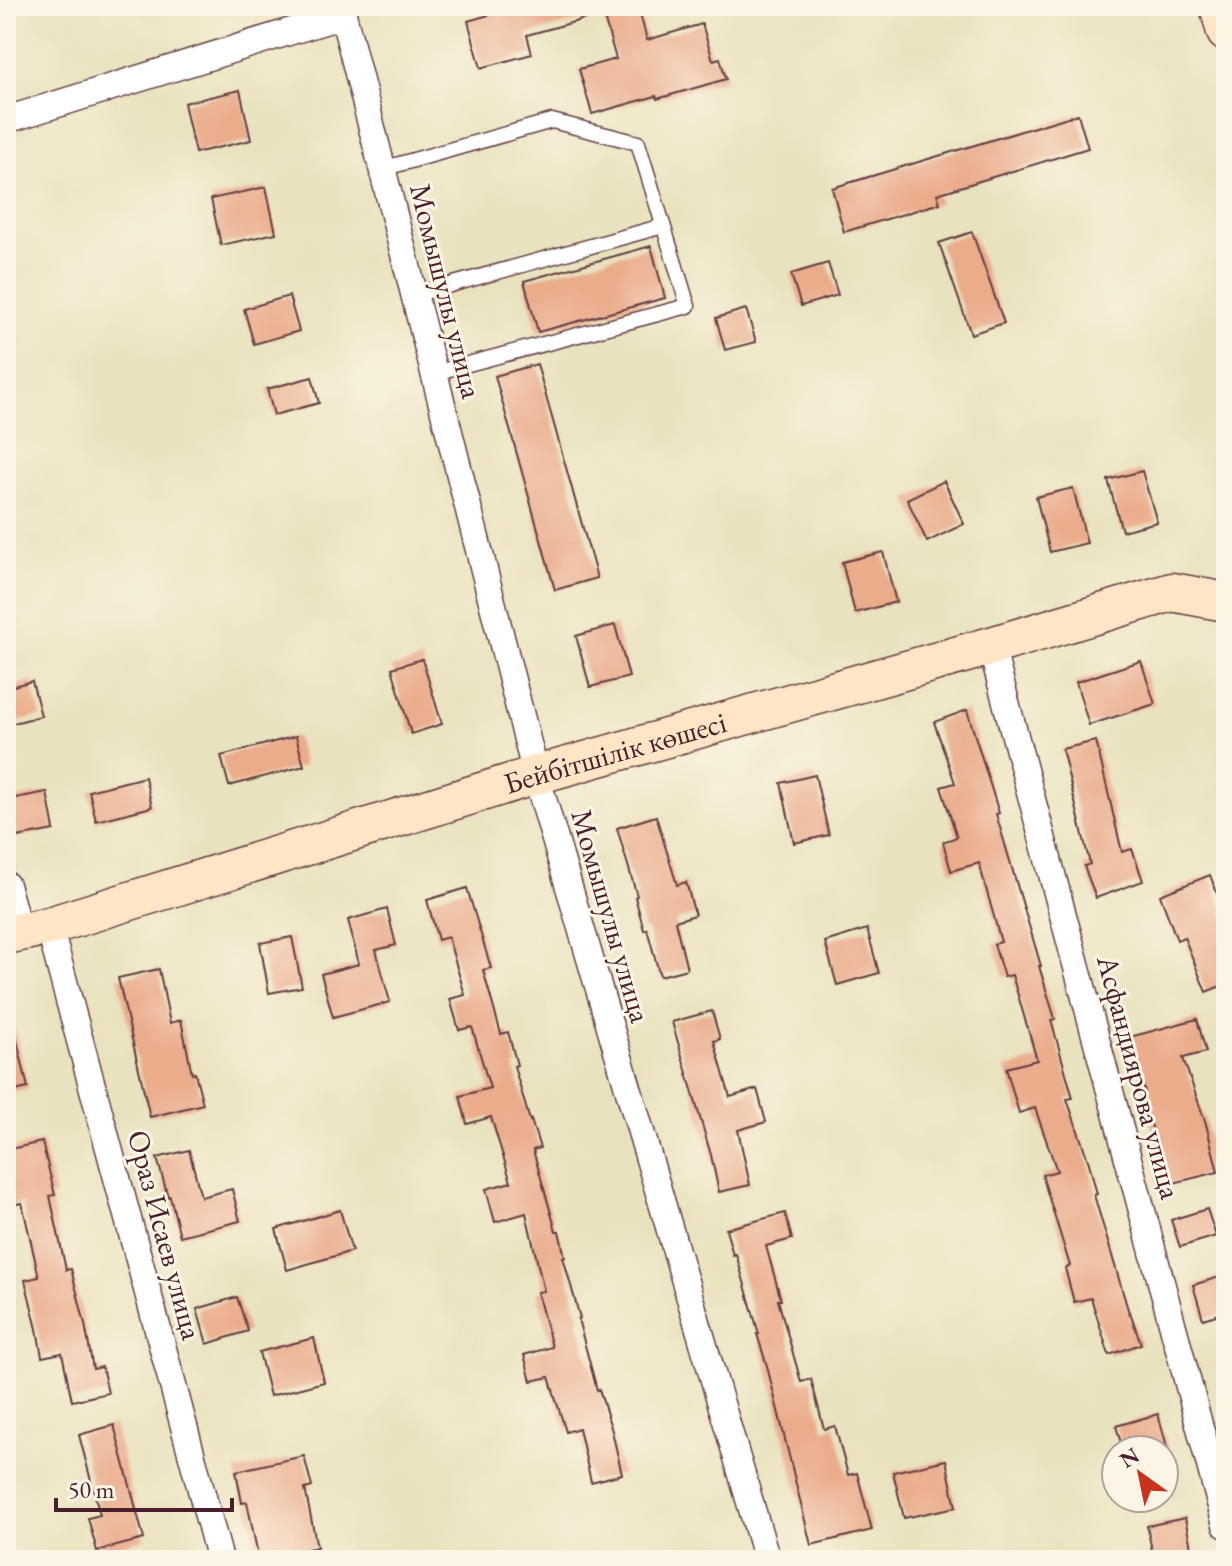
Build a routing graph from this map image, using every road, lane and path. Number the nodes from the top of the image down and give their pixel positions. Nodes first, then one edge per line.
1 (1219, 6) edge
2 (342, 10) edge
3 (1226, 32) edge
4 (6, 120) edge
5 (382, 169) junction
6 (663, 226) junction
7 (414, 295) junction
8 (434, 373) junction
9 (1226, 575) edge
10 (1172, 592) junction
11 (1226, 602) edge
12 (991, 646) junction
13 (536, 775) junction
14 (6, 885) edge
15 (25, 931) edge
16 (1226, 1525) edge
17 (220, 1560) edge
18 (767, 1560) edge

1 - 3 street
2 - 4 street
2 - 5 street, Момышулы улица
5 - 6 lane
5 - 7 street, Момышулы улица
6 - 7 lane
6 - 8 lane
7 - 8 street, Момышулы улица
8 - 13 street, Момышулы улица
9 - 10 street
10 - 11 street, Бейбітшілік көшесі
10 - 12 street, Бейбітшілік көшесі
12 - 13 street, Бейбітшілік көшесі
12 - 16 street, Асфандиярова улица
13 - 15 street, Бейбітшілік көшесі
13 - 18 street, Момышулы улица
14 - 15 street, Ораз Исаев улица
15 - 17 street, Ораз Исаев улица

